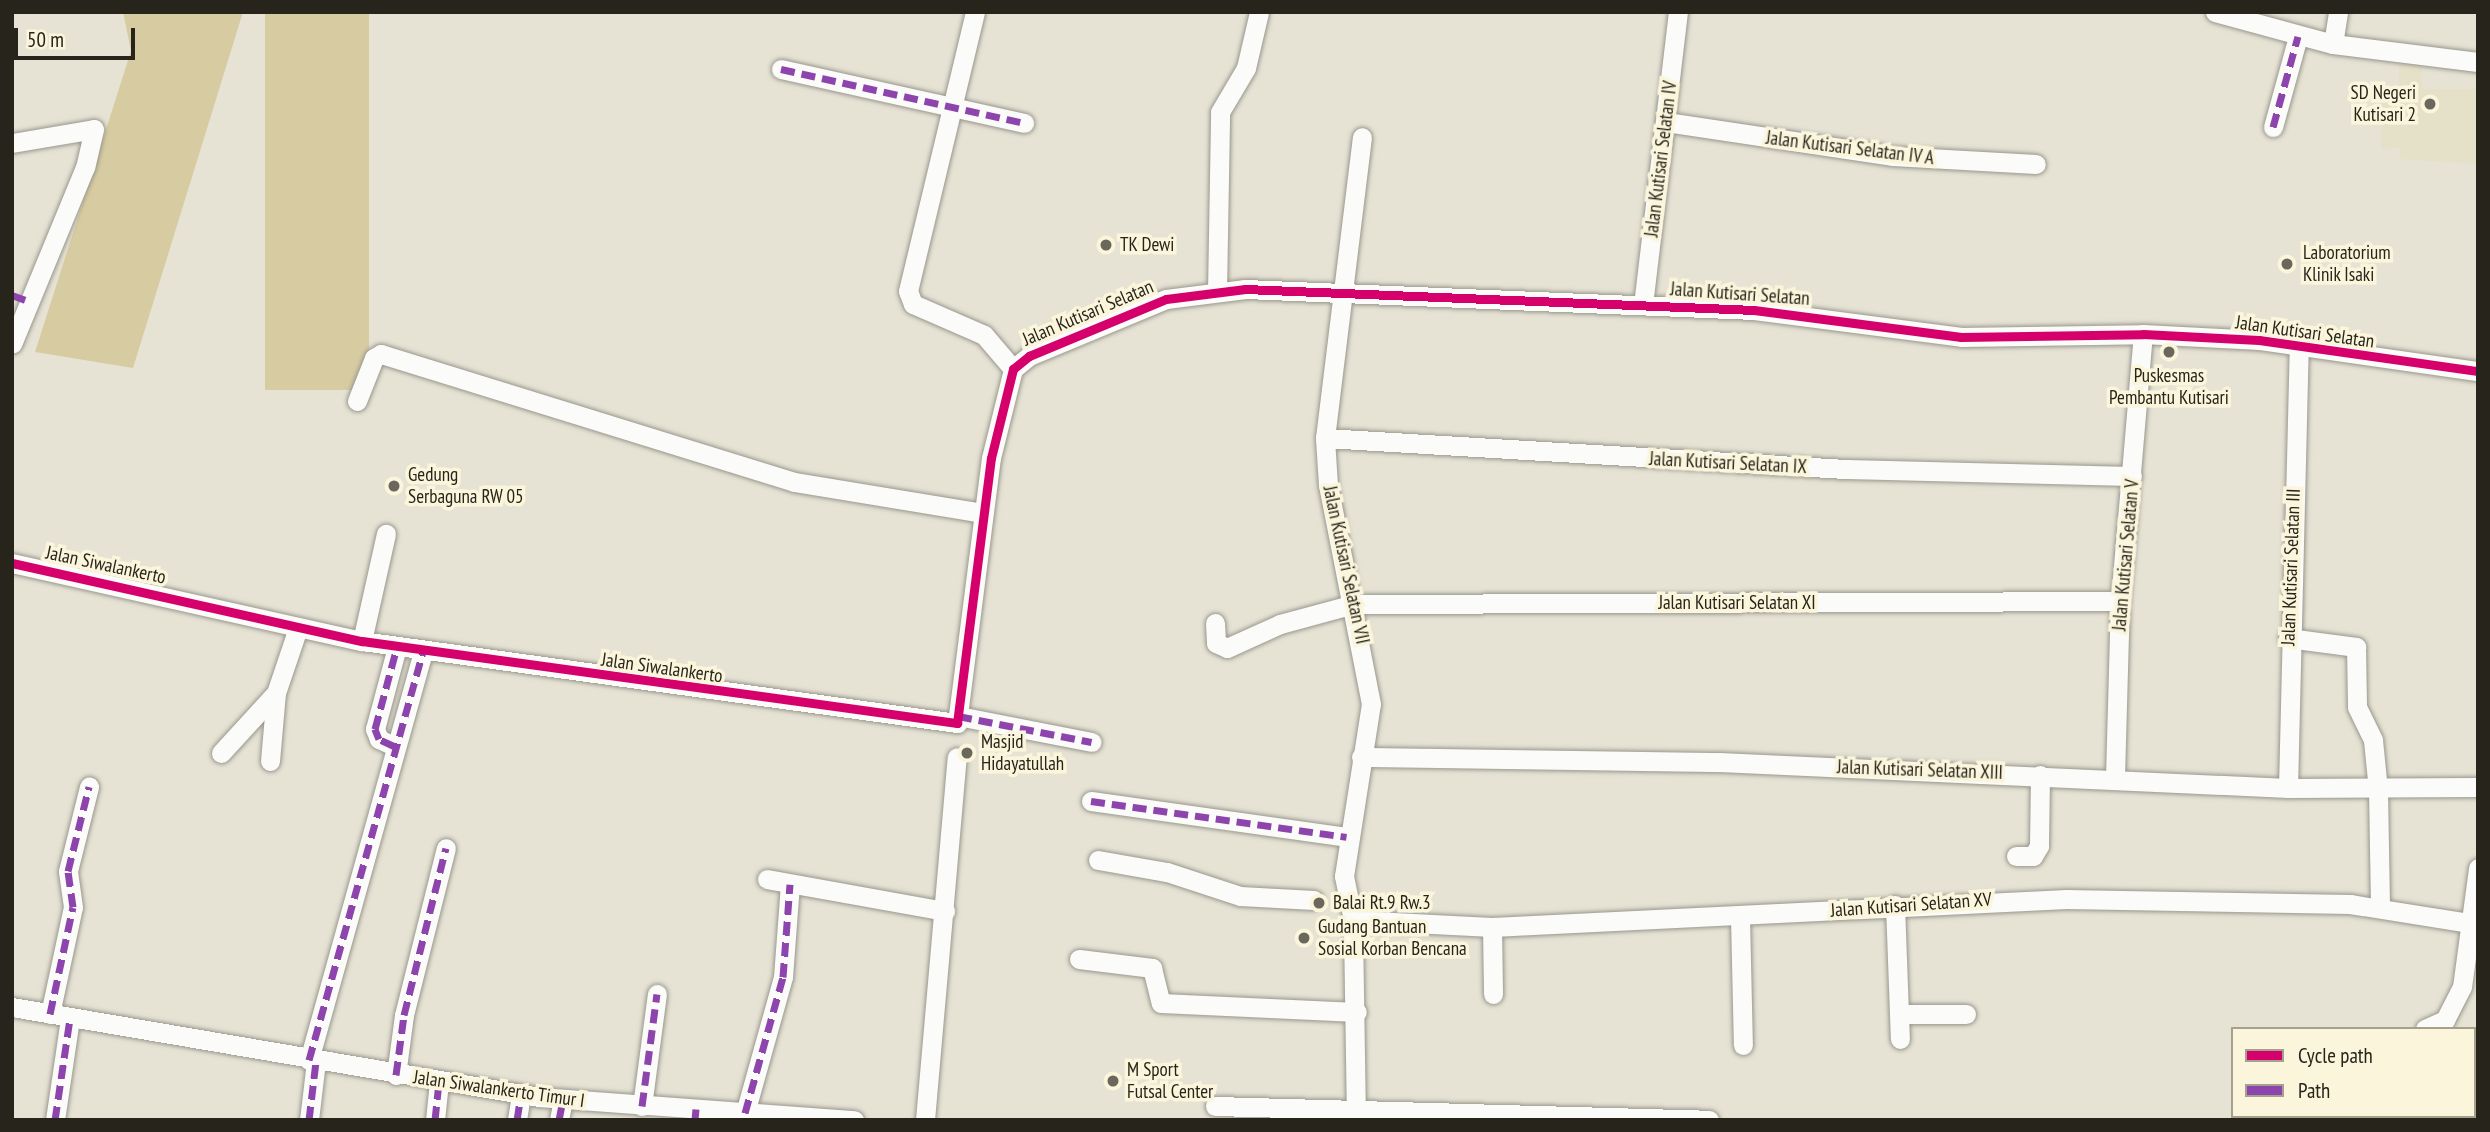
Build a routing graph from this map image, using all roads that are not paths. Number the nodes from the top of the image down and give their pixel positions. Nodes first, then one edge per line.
1 (975, 12) edge
2 (1259, 12) edge
3 (1678, 12) edge
4 (2215, 12) edge
5 (2339, 12) edge
6 (2257, 19) edge
7 (2298, 36) junction
8 (2333, 44) junction
9 (2478, 62) edge
10 (781, 69) dead end
11 (948, 107) junction
12 (1666, 122) junction
13 (1024, 123) dead end
14 (2273, 127) dead end
15 (1362, 137) dead end
16 (12, 142) edge
17 (2036, 164) dead end
18 (1348, 291) junction
19 (1217, 292) junction
20 (12, 295) edge
21 (31, 302) junction
22 (1643, 305) junction
23 (2143, 334) junction
24 (12, 344) edge
25 (2299, 346) junction
26 (1013, 369) junction
27 (2478, 371) edge
28 (357, 401) dead end
29 (1325, 438) junction
30 (2132, 476) junction
31 (983, 513) junction
32 (386, 534) dead end
33 (12, 563) edge
34 (2120, 601) junction
35 (1354, 604) junction
36 (1215, 623) dead end
37 (298, 628) junction
38 (2288, 638) junction
39 (362, 641) junction
40 (397, 647) junction
41 (423, 652) junction
42 (275, 693) junction
43 (958, 720) junction
44 (1092, 742) dead end
45 (394, 746) junction
46 (221, 753) dead end
47 (1361, 757) junction
48 (270, 761) dead end
49 (2040, 775) junction
50 (2115, 777) junction
51 (89, 787) dead end
52 (2288, 788) junction
53 (2478, 788) edge
54 (2378, 790) junction
55 (1091, 801) dead end
56 (1346, 837) junction
57 (446, 848) dead end
58 (2017, 856) dead end
59 (1098, 860) dead end
60 (2478, 868) edge
61 (767, 879) dead end
62 (790, 884) junction
63 (1346, 900) junction
64 (1895, 905) junction
65 (2379, 906) junction
66 (945, 911) junction
67 (1740, 917) junction
68 (1353, 920) junction
69 (2468, 923) junction
70 (1492, 927) junction
71 (1079, 959) dead end
72 (2471, 963) edge
73 (657, 994) dead end
74 (1493, 994) dead end
75 (12, 1007) edge
76 (1357, 1012) junction
77 (50, 1014) junction
78 (1901, 1014) junction
79 (1966, 1014) dead end
80 (70, 1018) junction
81 (2428, 1027) edge
82 (1900, 1039) dead end
83 (1743, 1045) dead end
84 (312, 1060) junction
85 (396, 1075) junction
86 (439, 1082) junction
87 (521, 1094) junction
88 (562, 1099) junction
89 (642, 1106) junction
90 (1215, 1107) dead end
91 (745, 1113) junction
92 (695, 1115) edge
93 (1357, 1116) edge
94 (55, 1120) edge
95 (309, 1120) edge
96 (435, 1120) edge
97 (517, 1120) edge
98 (559, 1120) edge
99 (854, 1120) edge
100 (925, 1120) edge
101 (1709, 1120) edge

1 - 11 street
2 - 19 street
3 - 12 street, Jalan Kutisari Selatan IV
4 - 6 street
5 - 8 street
6 - 7 street
7 - 8 street
7 - 14 street
8 - 9 street
10 - 11 street
11 - 13 street
11 - 26 street
12 - 17 street, Jalan Kutisari Selatan IV A
12 - 22 street, Jalan Kutisari Selatan IV
15 - 18 street, Jalan Kutisari Selatan VII
16 - 21 street
18 - 19 street, Jalan Kutisari Selatan
18 - 22 street, Jalan Kutisari Selatan
18 - 29 street, Jalan Kutisari Selatan VII
19 - 26 street, Jalan Kutisari Selatan
20 - 21 street
21 - 24 street
22 - 23 street, Jalan Kutisari Selatan
23 - 25 street, Jalan Kutisari Selatan
23 - 30 street, Jalan Kutisari Selatan V
25 - 27 street, Jalan Kutisari Selatan
25 - 38 street, Jalan Kutisari Selatan III
26 - 31 street
28 - 31 street
29 - 30 street, Jalan Kutisari Selatan IX
29 - 35 street, Jalan Kutisari Selatan VII
30 - 34 street, Jalan Kutisari Selatan V
31 - 43 street
32 - 39 street
33 - 37 street, Jalan Siwalankerto
34 - 35 street, Jalan Kutisari Selatan XI
34 - 50 street, Jalan Kutisari Selatan V
35 - 36 street, Jalan Kutisari Selatan XI
35 - 47 street, Jalan Kutisari Selatan VII
37 - 39 street, Jalan Siwalankerto
37 - 42 street
38 - 52 street, Jalan Kutisari Selatan III
38 - 54 street
39 - 40 street, Jalan Siwalankerto
40 - 41 street, Jalan Siwalankerto
40 - 45 street
41 - 43 street, Jalan Siwalankerto
41 - 45 street
42 - 46 street
42 - 48 street
43 - 44 street, Jalan Siwalankerto
43 - 66 street
45 - 84 street
47 - 49 street, Jalan Kutisari Selatan XIII
47 - 56 street, Jalan Kutisari Selatan VII
49 - 50 street, Jalan Kutisari Selatan XIII
49 - 58 street
50 - 52 street, Jalan Kutisari Selatan XIII
51 - 77 street
52 - 54 street, Jalan Kutisari Selatan XIII
53 - 54 street, Jalan Kutisari Selatan XIII
54 - 65 street
55 - 56 street
56 - 63 street, Jalan Kutisari Selatan VII
57 - 85 street, Jalan Siwalankerto Timur I
59 - 63 street
60 - 69 street
61 - 62 street
62 - 66 street
62 - 91 street
63 - 68 street, Jalan Kutisari Selatan VII
64 - 65 street, Jalan Kutisari Selatan XV
64 - 67 street, Jalan Kutisari Selatan XV
64 - 78 street
65 - 69 street, Jalan Kutisari Selatan XV
66 - 100 street
67 - 70 street, Jalan Kutisari Selatan XV
67 - 83 street
68 - 70 street, Jalan Kutisari Selatan XV
68 - 76 street, Jalan Kutisari Selatan VII
69 - 72 street
70 - 74 street
71 - 76 street
72 - 81 street
73 - 89 street
75 - 77 street, Jalan Siwalankerto Timur I
76 - 93 street, Jalan Kutisari Selatan VII
77 - 80 street, Jalan Siwalankerto Timur I
78 - 79 street
78 - 82 street
80 - 84 street, Jalan Siwalankerto Timur I
80 - 94 street
84 - 85 street, Jalan Siwalankerto Timur I
84 - 95 street
85 - 86 street, Jalan Siwalankerto Timur I
86 - 87 street, Jalan Siwalankerto Timur I
86 - 96 street
87 - 88 street, Jalan Siwalankerto Timur I
87 - 97 street
88 - 89 street, Jalan Siwalankerto Timur I
88 - 98 street
89 - 92 street, Jalan Siwalankerto Timur I
90 - 93 street
91 - 92 street, Jalan Siwalankerto Timur I
91 - 99 street, Jalan Siwalankerto Timur I
93 - 101 street

